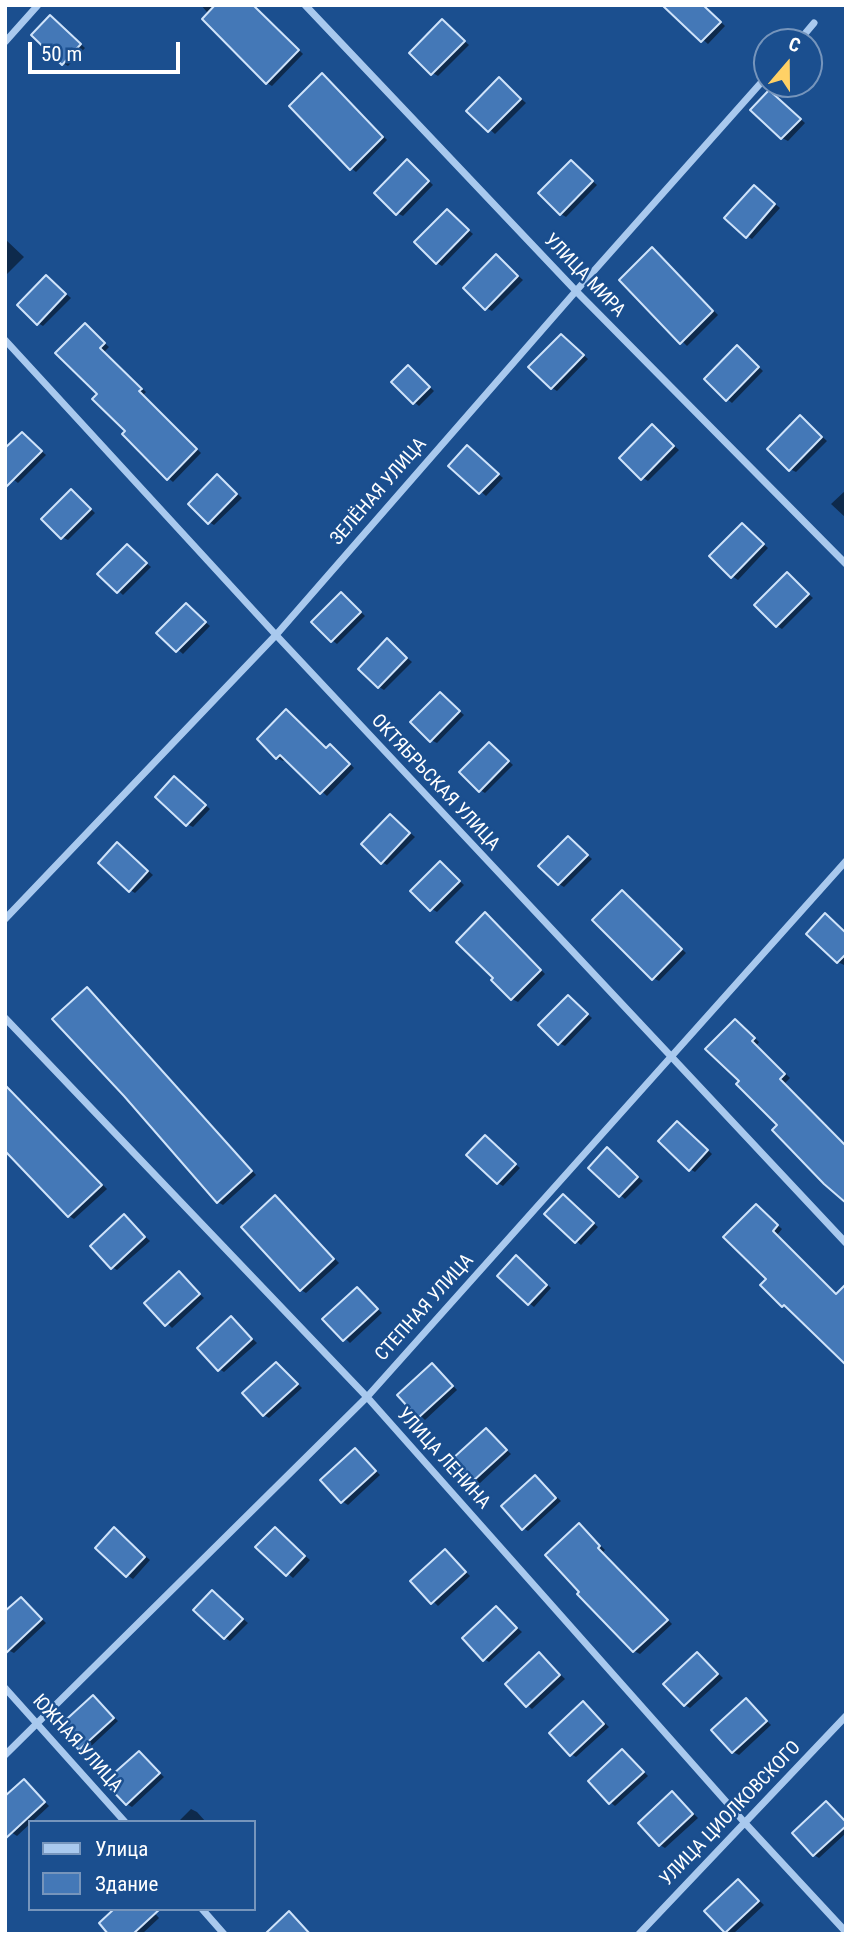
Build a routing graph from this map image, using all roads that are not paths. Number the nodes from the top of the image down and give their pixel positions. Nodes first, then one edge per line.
1 (38, 5) edge
2 (305, 5) edge
3 (814, 23) dead end
4 (810, 28) edge
5 (5, 42) edge
6 (753, 92) edge
7 (576, 291) junction
8 (5, 340) edge
9 (846, 564) edge
10 (276, 635) junction
11 (846, 861) edge
12 (5, 919) edge
13 (5, 1018) edge
14 (670, 1057) junction
15 (846, 1243) edge
16 (367, 1397) junction
17 (5, 1688) edge
18 (846, 1716) edge
19 (37, 1723) junction
20 (5, 1755) edge
21 (123, 1820) edge
22 (745, 1823) junction
23 (204, 1911) edge
24 (846, 1932) edge
25 (223, 1934) edge
26 (639, 1934) edge

1 - 5 street
2 - 7 street, УЛИЦА МИРА
3 - 4 street
6 - 7 street, ЗЕЛЁНАЯ УЛИЦА
7 - 9 street, УЛИЦА МИРА
7 - 10 street, ЗЕЛЁНАЯ УЛИЦА
8 - 10 street, ОКТЯБРЬСКАЯ УЛИЦА
10 - 12 street, ЗЕЛЁНАЯ УЛИЦА
10 - 14 street, ОКТЯБРЬСКАЯ УЛИЦА
11 - 14 street, СТЕПНАЯ УЛИЦА
13 - 16 street, УЛИЦА ЛЕНИНА
14 - 15 street, ОКТЯБРЬСКАЯ УЛИЦА
14 - 16 street, СТЕПНАЯ УЛИЦА
16 - 19 street, СТЕПНАЯ УЛИЦА
16 - 22 street, УЛИЦА ЛЕНИНА
17 - 19 street, ЮЖНАЯ УЛИЦА
18 - 22 street, УЛИЦА ЦИОЛКОВСКОГО
19 - 20 street, СТЕПНАЯ УЛИЦА
19 - 21 street, ЮЖНАЯ УЛИЦА
22 - 24 street, УЛИЦА ЛЕНИНА
22 - 26 street, УЛИЦА ЦИОЛКОВСКОГО
23 - 25 street

